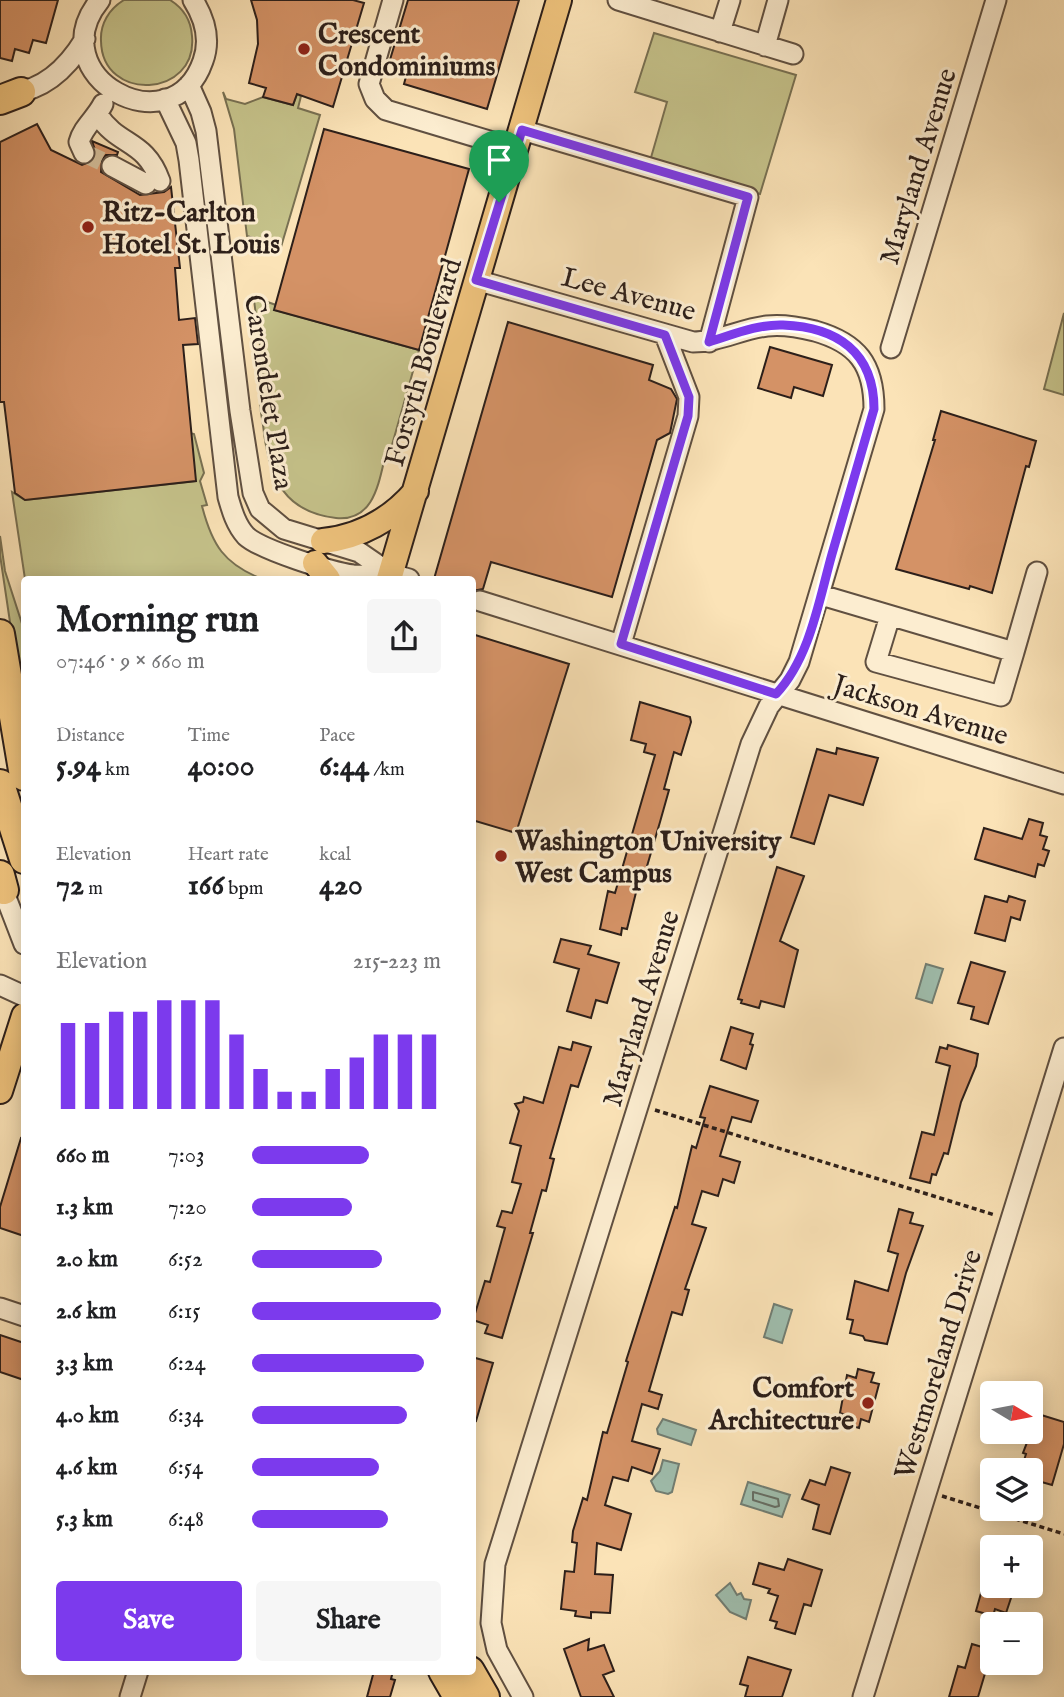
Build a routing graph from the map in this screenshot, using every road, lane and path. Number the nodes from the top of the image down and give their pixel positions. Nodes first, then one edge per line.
1 (100, 0) edge
2 (193, 0) edge
3 (393, 0) edge
4 (559, 0) edge
5 (730, 0) edge
6 (778, 0) edge
7 (996, 0) edge
8 (622, 1) edge
9 (673, 8) edge
10 (720, 32) junction
11 (85, 40) junction
12 (765, 46) junction
13 (793, 54) dead end
14 (188, 85) junction
15 (109, 90) junction
16 (7, 95) edge
17 (165, 99) junction
18 (97, 115) junction
19 (519, 139) junction
20 (138, 148) junction
21 (85, 153) dead end
22 (476, 280) junction
23 (665, 335) junction
24 (709, 342) junction
25 (891, 348) dead end
26 (872, 378) joint
27 (240, 411) junction
28 (218, 414) junction
29 (417, 491) junction
30 (322, 561) edge
31 (1037, 572) dead end
32 (381, 576) edge
33 (396, 576) edge
34 (821, 595) junction
35 (480, 601) dead end
36 (890, 616) junction
37 (0, 634) edge
38 (621, 644) junction
39 (1014, 652) junction
40 (776, 694) junction
41 (21, 758) edge
42 (0, 784) edge
43 (1064, 784) edge
44 (21, 850) edge
45 (1, 882) edge
46 (21, 936) edge
47 (0, 985) edge
48 (21, 995) edge
49 (21, 1025) edge
50 (1064, 1048) edge
51 (0, 1091) edge
52 (639, 1105) junction
53 (1011, 1220) junction
54 (0, 1308) edge
55 (21, 1315) edge
56 (927, 1492) junction
57 (1064, 1534) edge
58 (137, 1675) edge
59 (445, 1675) edge
60 (472, 1675) edge
61 (130, 1697) edge
62 (458, 1697) edge
63 (485, 1697) edge
64 (523, 1697) edge
65 (863, 1697) edge

1 - 11 street
2 - 14 street
3 - 19 street
4 - 19 main road, Forsyth Boulevard
5 - 10 street
6 - 12 street
7 - 25 street, Maryland Avenue
8 - 9 street
9 - 10 street
10 - 12 street
11 - 15 street
11 - 16 street
12 - 13 street
14 - 17 street
14 - 27 street, Carondelet Plaza
15 - 17 street
15 - 18 street
17 - 28 street, Carondelet Plaza
18 - 20 street
18 - 21 street
19 - 22 main road, Forsyth Boulevard
19 - 24 street
20 - 20 street
22 - 23 street, Lee Avenue
22 - 29 main road, Forsyth Boulevard
23 - 24 street, Lee Avenue
23 - 38 street
24 - 26 street, Lee Avenue
26 - 34 street, Maryland Avenue
27 - 28 street
27 - 30 street, Carondelet Plaza
28 - 30 street, Carondelet Plaza
29 - 30 main road
29 - 33 main road, Forsyth Boulevard
30 - 32 street, Carondelet Plaza
31 - 39 street
34 - 36 street
34 - 40 street, Maryland Avenue
35 - 38 street, Jackson Avenue
36 - 39 street
36 - 39 street
37 - 41 highway
38 - 40 street, Jackson Avenue
40 - 43 street, Jackson Avenue
40 - 52 street, Maryland Avenue
42 - 44 highway
45 - 46 street
47 - 48 street
49 - 51 main road
50 - 53 street, Westmoreland Drive
52 - 53 path
52 - 64 street, Maryland Avenue
53 - 56 street, Westmoreland Drive
54 - 55 street
56 - 57 path
56 - 65 street, Westmoreland Drive
58 - 61 street
59 - 62 highway
60 - 63 highway

